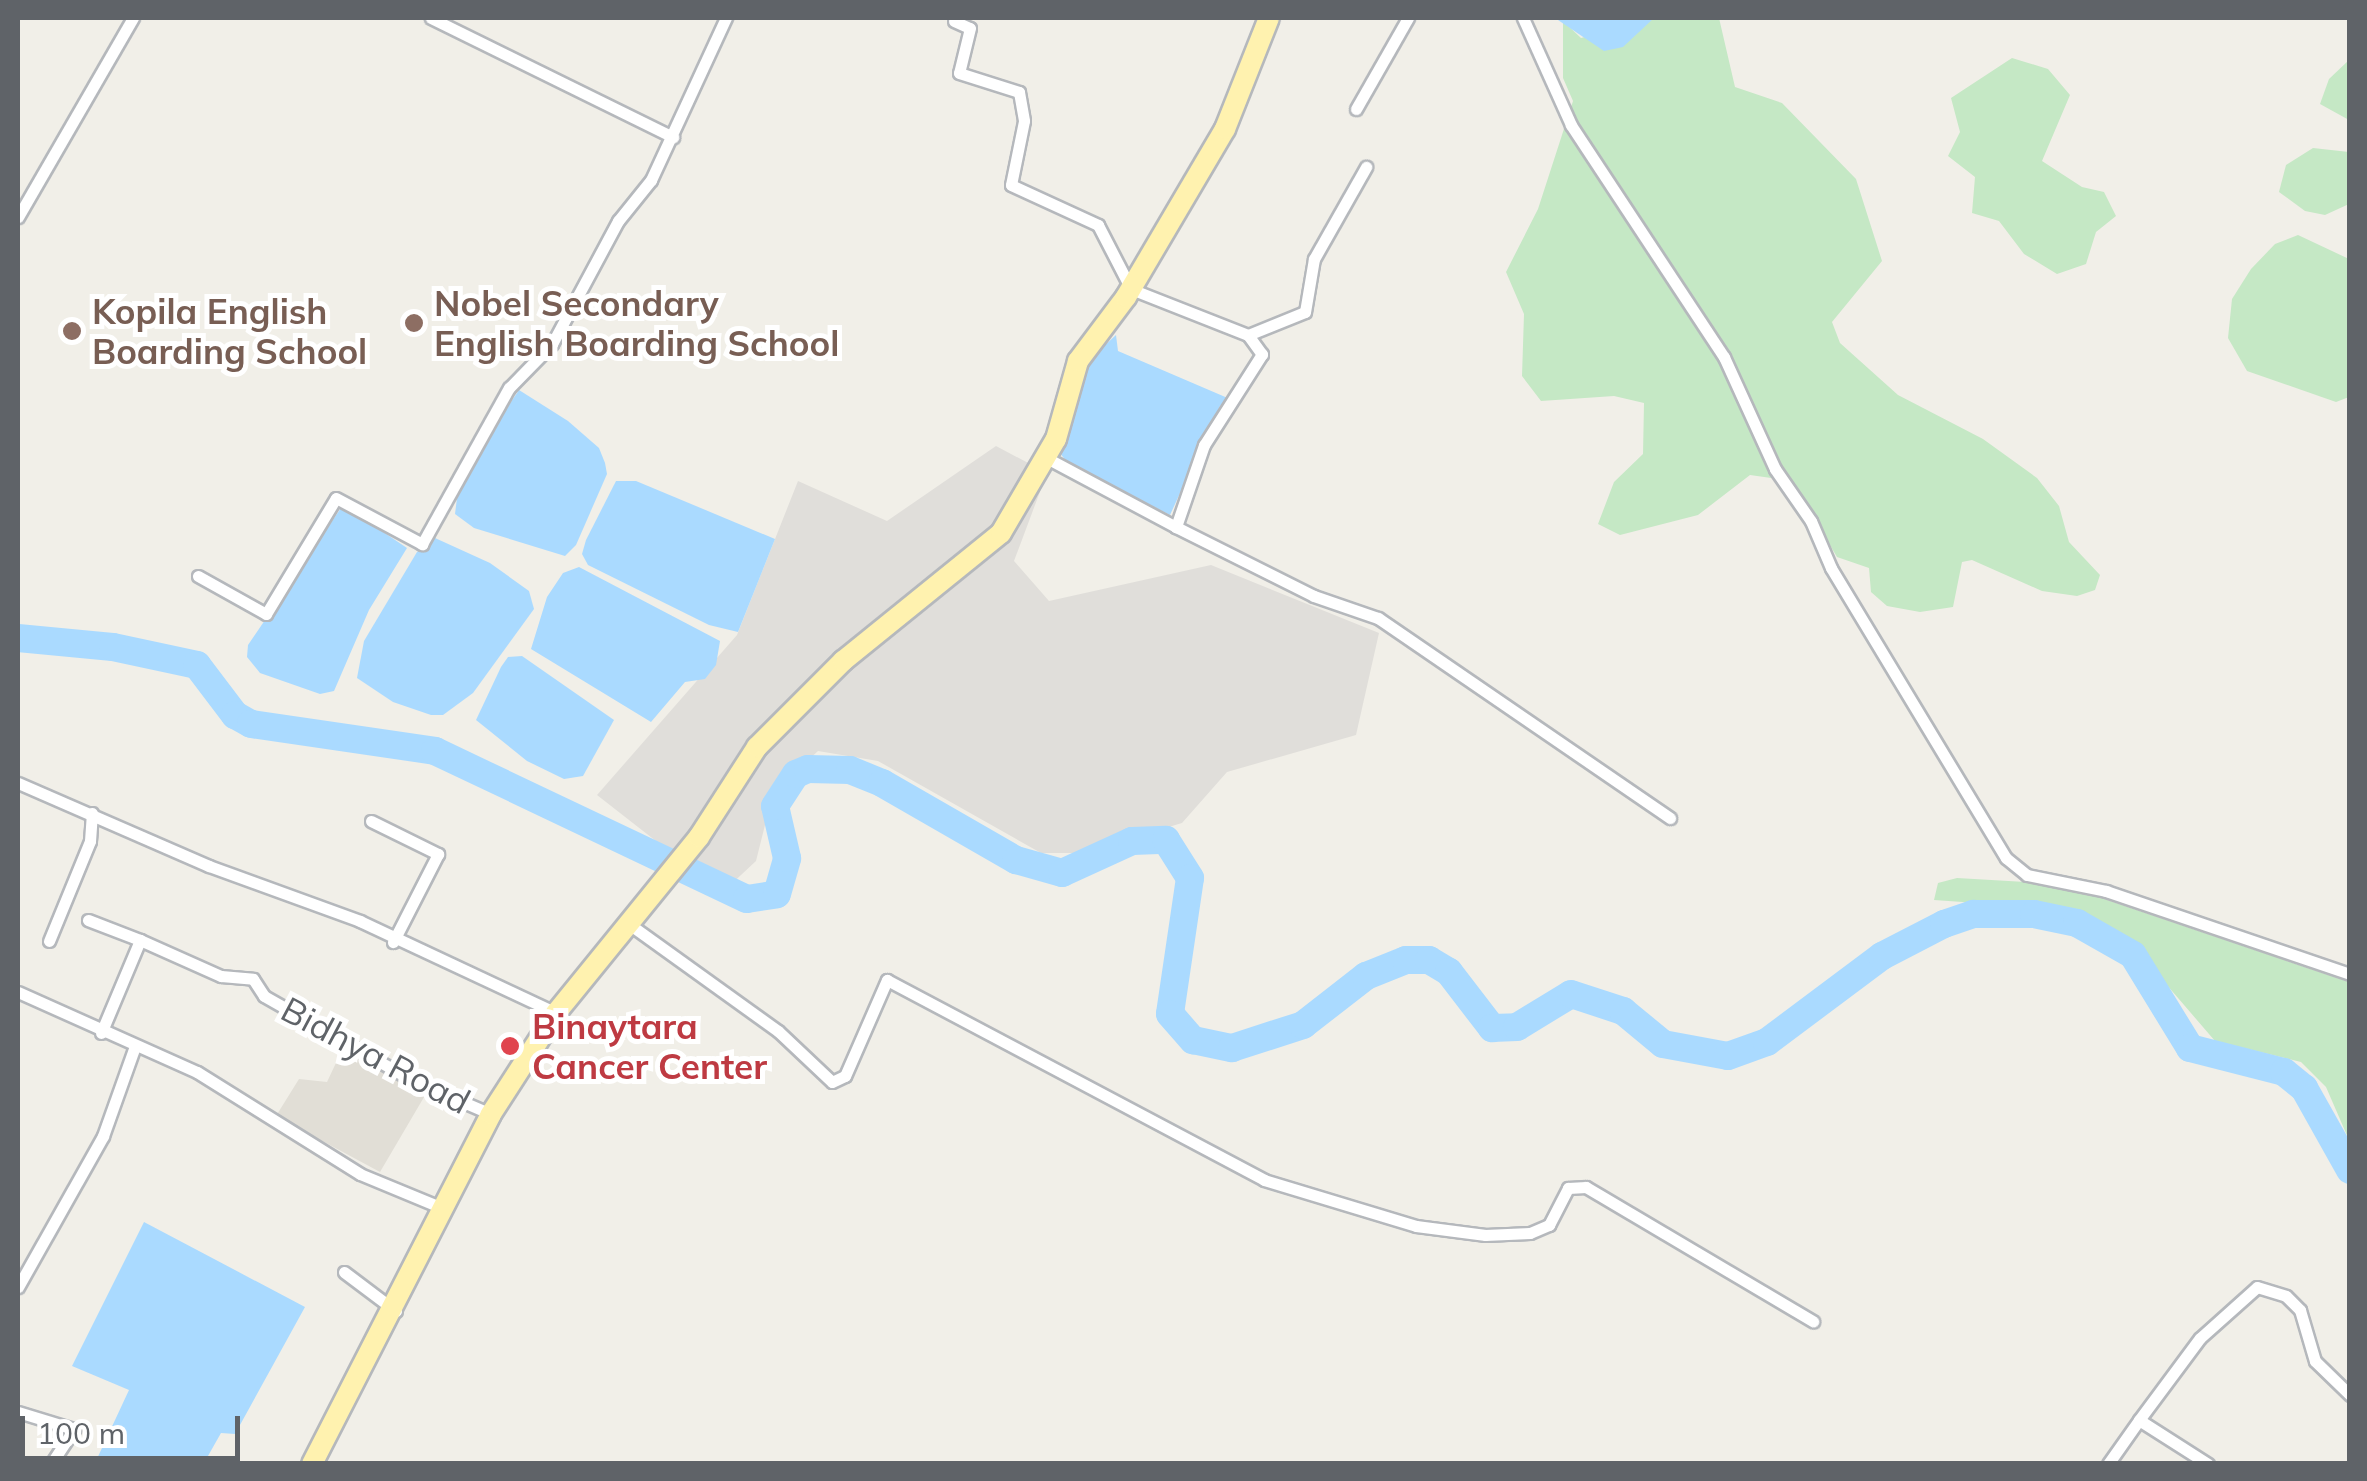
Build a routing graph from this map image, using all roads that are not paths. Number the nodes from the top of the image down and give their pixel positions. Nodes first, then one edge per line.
1 (133, 18) edge
2 (431, 18) edge
3 (726, 18) edge
4 (1269, 18) edge
5 (1408, 18) edge
6 (1523, 18) edge
7 (954, 21) dead end
8 (1356, 109) dead end
9 (673, 137) junction
10 (1366, 167) dead end
11 (18, 217) edge
12 (1131, 288) junction
13 (1248, 335) junction
14 (1045, 457) junction
15 (1176, 527) junction
16 (198, 576) dead end
17 (18, 783) edge
18 (92, 813) junction
19 (1670, 818) dead end
20 (372, 821) dead end
21 (88, 920) dead end
22 (628, 924) junction
23 (140, 940) junction
24 (49, 942) dead end
25 (393, 942) junction
26 (2350, 974) edge
27 (18, 992) edge
28 (556, 1013) junction
29 (101, 1032) junction
30 (134, 1046) junction
31 (491, 1114) junction
32 (446, 1210) junction
33 (344, 1272) dead end
34 (18, 1287) edge
35 (396, 1311) junction
36 (1813, 1321) dead end
37 (2350, 1395) edge
38 (18, 1412) edge
39 (2139, 1420) junction
40 (51, 1464) edge
41 (312, 1464) edge
42 (2108, 1464) edge
43 (2208, 1464) edge

1 - 11 street
2 - 9 street
3 - 9 street
4 - 12 main road
5 - 8 street
6 - 26 street
7 - 12 street
9 - 16 street
10 - 13 street
12 - 13 street
12 - 14 main road
13 - 15 street
14 - 15 street
14 - 22 main road
15 - 19 street
17 - 18 street
18 - 24 street
18 - 25 street
20 - 25 street
21 - 23 street
22 - 28 main road
22 - 36 street
23 - 29 street
23 - 31 street, Bidhya Road
25 - 28 street
27 - 29 street
28 - 31 main road
29 - 30 street
30 - 32 street
30 - 34 street
31 - 32 main road
32 - 35 main road
33 - 35 street
35 - 41 main road
37 - 39 street
38 - 40 street
39 - 42 street
39 - 43 street

